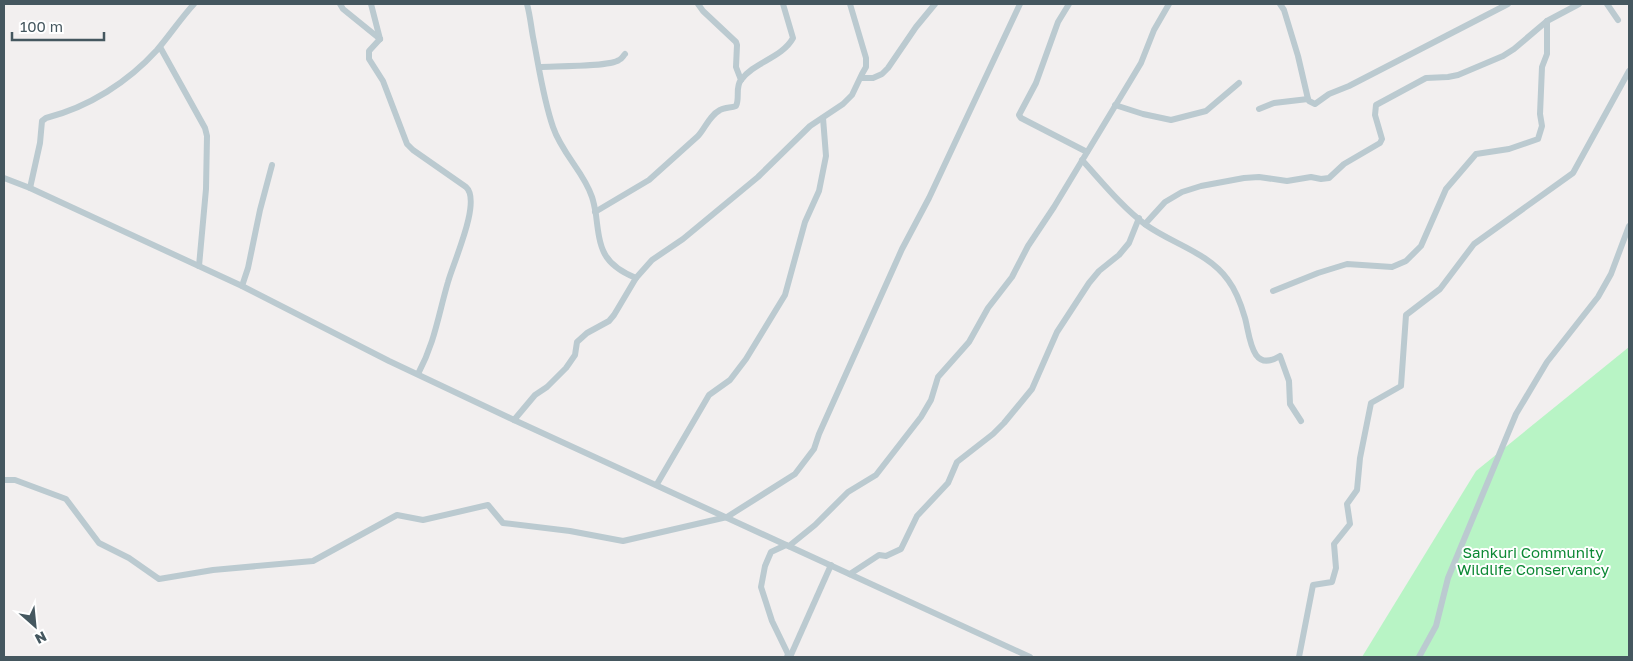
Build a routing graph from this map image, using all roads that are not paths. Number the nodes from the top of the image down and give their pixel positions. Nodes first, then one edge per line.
1 (194, 4) edge
2 (340, 4) edge
3 (371, 4) edge
4 (527, 4) edge
5 (698, 4) edge
6 (783, 4) edge
7 (850, 4) edge
8 (935, 4) edge
9 (1020, 4) edge
10 (1069, 4) edge
11 (1169, 4) edge
12 (1280, 4) edge
13 (1508, 4) edge
14 (1579, 4) edge
15 (1607, 4) edge
16 (1618, 20) dead end
17 (1547, 21) junction
18 (380, 39) junction
19 (160, 47) junction
20 (625, 54) dead end
21 (539, 67) junction
22 (1629, 71) edge
23 (861, 78) junction
24 (741, 80) junction
25 (1239, 82) dead end
26 (1308, 98) junction
27 (1115, 105) junction
28 (1259, 109) dead end
29 (823, 118) junction
30 (1087, 152) junction
31 (1082, 160) junction
32 (272, 165) dead end
33 (4, 178) edge
34 (30, 188) junction
35 (595, 212) junction
36 (1139, 218) junction
37 (1145, 224) junction
38 (1629, 226) edge
39 (199, 266) junction
40 (636, 278) junction
41 (242, 286) junction
42 (1273, 291) dead end
43 (418, 374) junction
44 (514, 420) junction
45 (1301, 421) dead end
46 (4, 480) edge
47 (657, 484) junction
48 (727, 517) junction
49 (787, 546) junction
50 (830, 565) junction
51 (850, 574) junction
52 (788, 657) edge
53 (1030, 657) edge
54 (1299, 657) edge
55 (1420, 657) edge

1 - 19 street
2 - 18 street
3 - 18 street
4 - 21 street
5 - 24 street
6 - 24 street
7 - 23 street
8 - 23 street
9 - 48 street
10 - 30 street
11 - 27 street
12 - 26 street
13 - 26 street
14 - 17 street
15 - 16 street
17 - 37 street
17 - 42 street
18 - 43 street
19 - 34 street
19 - 39 street
20 - 21 street
21 - 35 street
22 - 54 street
23 - 29 street
24 - 35 street
25 - 27 street
26 - 28 street
27 - 30 street
29 - 40 street
29 - 47 street
30 - 31 street
31 - 36 street
31 - 49 street
32 - 41 street
33 - 34 street
34 - 39 street
35 - 40 street
36 - 37 street
36 - 51 street
37 - 45 street
38 - 55 street
39 - 41 street
40 - 44 street
41 - 43 street
43 - 44 street
44 - 47 street
46 - 48 street
47 - 48 street
48 - 49 street
49 - 50 street
49 - 52 street
50 - 51 street
50 - 52 street
51 - 53 street

